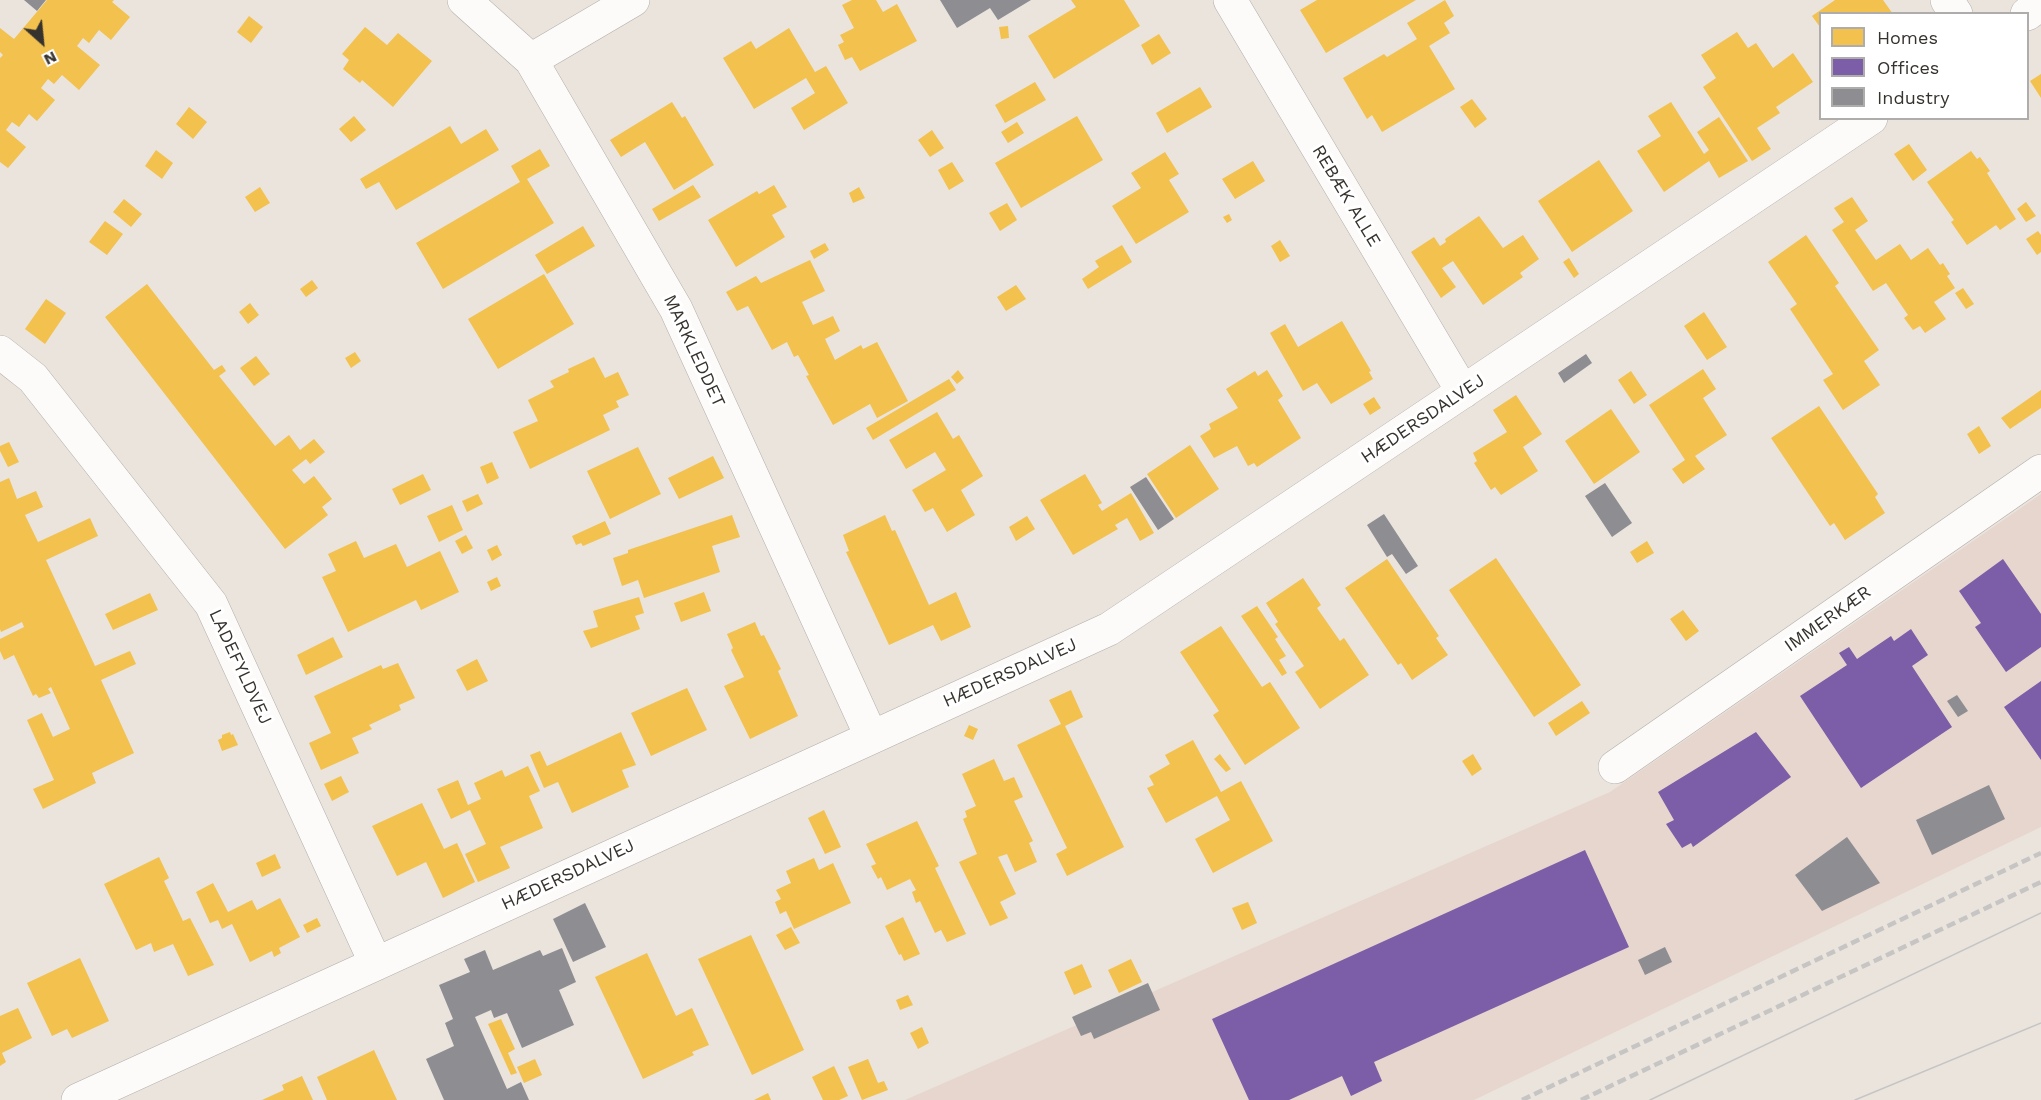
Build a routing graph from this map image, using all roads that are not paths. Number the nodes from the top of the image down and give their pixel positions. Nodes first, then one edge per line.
1 (464, 0) edge
2 (633, 0) edge
3 (1230, 0) edge
4 (531, 60) junction
5 (1867, 120) edge
6 (0, 352) edge
7 (1463, 392) junction
8 (2041, 471) edge
9 (871, 736) junction
10 (1615, 767) dead end
11 (376, 964) junction
12 (78, 1100) edge

1 - 4 street, MARKLEDDET
2 - 4 street
3 - 7 street, REBÆK ALLE
4 - 9 street, MARKLEDDET
5 - 7 street, HÆDERSDALVEJ
6 - 11 street, LADEFYLDVEJ
7 - 9 street, HÆDERSDALVEJ
8 - 10 street, IMMERKÆR
9 - 11 street, HÆDERSDALVEJ
11 - 12 street, HÆDERSDALVEJ

